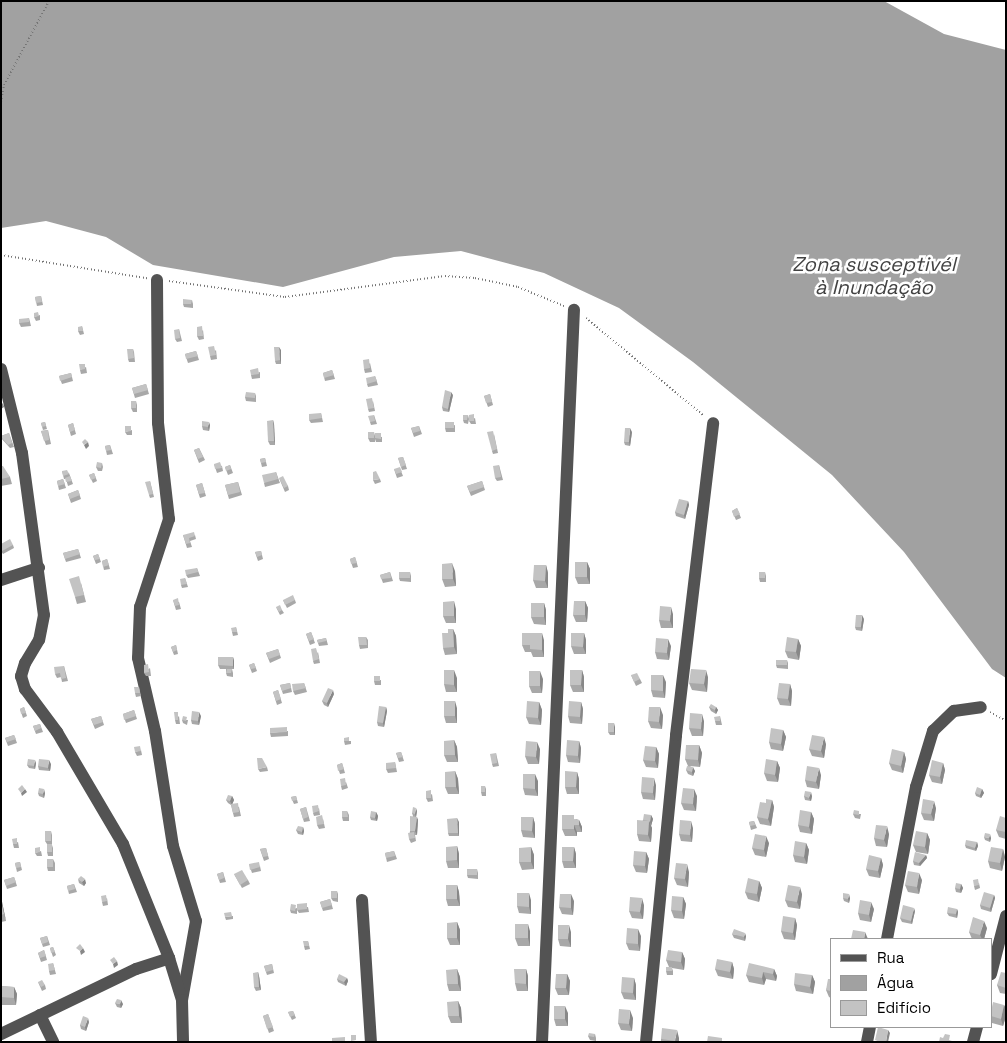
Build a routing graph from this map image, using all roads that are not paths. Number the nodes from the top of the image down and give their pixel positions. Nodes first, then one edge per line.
1 (157, 280) road end
2 (574, 310) road end
3 (1, 369) edge
4 (713, 423) road end
5 (39, 568) junction
6 (1, 580) edge
7 (981, 707) road end
8 (362, 900) dead end
9 (1006, 916) edge
10 (886, 938) edge
11 (170, 958) junction
12 (992, 970) edge
13 (182, 1000) junction
14 (40, 1015) junction
15 (870, 1028) edge
16 (977, 1028) edge
17 (1, 1034) edge
18 (53, 1042) edge
19 (184, 1042) edge
20 (371, 1042) edge
21 (542, 1042) edge
22 (646, 1042) edge
23 (867, 1042) edge
24 (973, 1042) edge

1 - 13 lane
2 - 21 lane
3 - 5 lane
4 - 22 lane
5 - 6 lane
5 - 11 lane
7 - 10 lane
8 - 20 lane
9 - 12 lane
11 - 13 lane
11 - 14 lane
13 - 19 lane
14 - 17 lane
14 - 18 lane
15 - 23 lane
16 - 24 lane

